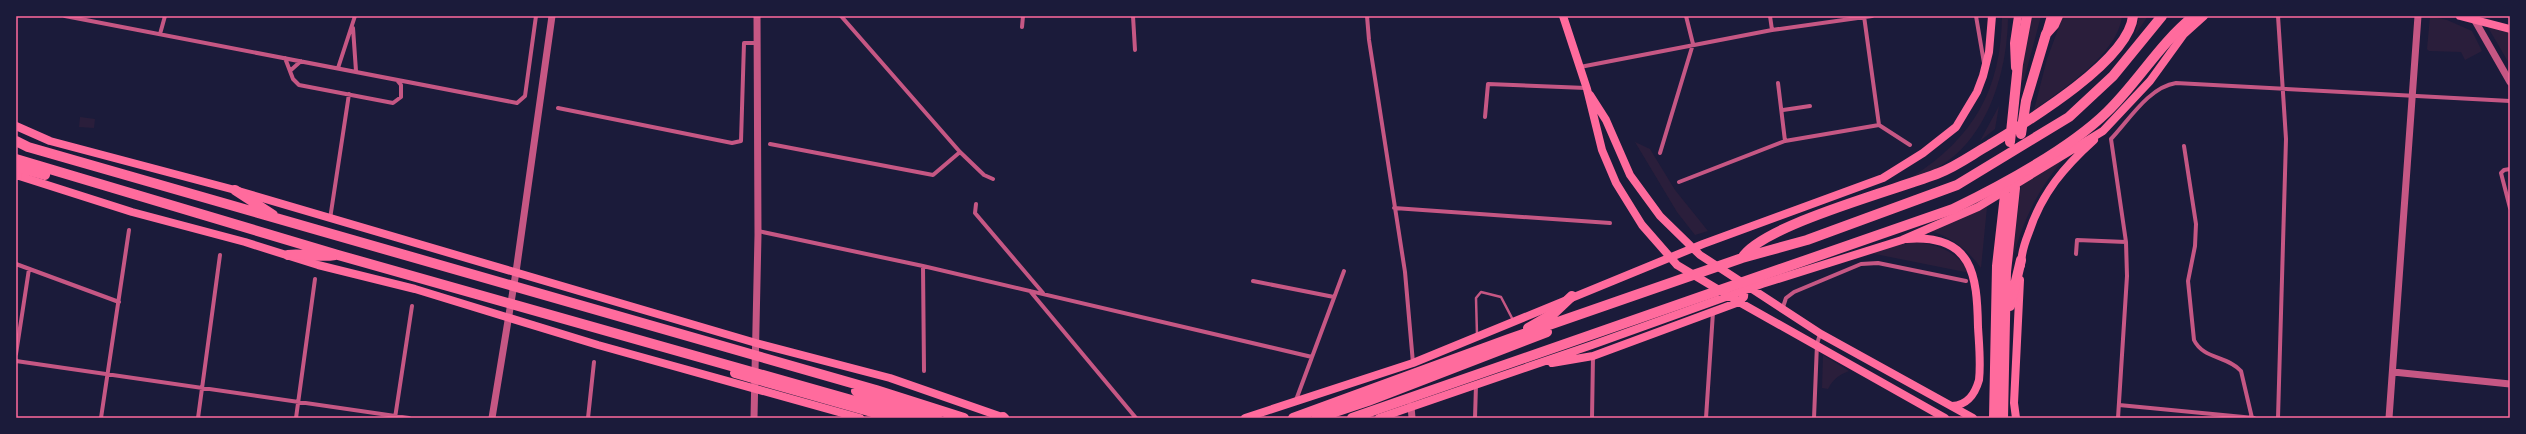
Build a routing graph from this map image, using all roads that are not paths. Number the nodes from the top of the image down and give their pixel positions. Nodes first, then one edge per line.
1 (65, 16) edge
2 (165, 16) edge
3 (355, 16) edge
4 (536, 16) edge
5 (552, 16) edge
6 (757, 16) edge
7 (841, 16) edge
8 (1024, 16) edge
9 (1134, 16) edge
10 (1367, 16) edge
11 (1563, 16) edge
12 (1686, 16) edge
13 (1770, 16) edge
14 (1872, 16) edge
15 (1976, 16) edge
16 (1992, 16) edge
17 (2018, 16) edge
18 (2027, 16) edge
19 (2050, 16) edge
20 (2058, 16) edge
21 (2133, 16) edge
22 (2162, 16) edge
23 (2185, 16) edge
24 (2194, 16) edge
25 (2204, 16) edge
26 (2278, 16) edge
27 (2418, 16) edge
28 (2460, 16) edge
29 (1864, 17) edge
30 (2474, 20) junction
31 (1022, 26) dead end
32 (353, 27) junction
33 (2510, 29) edge
34 (1772, 30) junction
35 (160, 34) junction
36 (2046, 34) junction
37 (758, 43) junction
38 (1694, 44) junction
39 (1136, 50) dead end
40 (285, 58) junction
41 (301, 61) junction
42 (1580, 67) junction
43 (338, 68) junction
44 (1985, 68) junction
45 (291, 70) junction
46 (356, 71) junction
47 (397, 80) junction
48 (2016, 81) junction
49 (2510, 82) edge
50 (1778, 83) dead end
51 (2282, 88) junction
52 (1587, 89) junction
53 (349, 94) junction
54 (2413, 97) junction
55 (2510, 101) edge
56 (1810, 106) dead end
57 (558, 108) dead end
58 (1783, 110) junction
59 (1484, 117) dead end
60 (1879, 125) junction
61 (16, 126) edge
62 (2103, 131) junction
63 (2021, 134) dead end
64 (16, 135) edge
65 (16, 141) edge
66 (1785, 141) junction
67 (2010, 142) dead end
68 (770, 144) dead end
69 (1910, 145) dead end
70 (2184, 146) dead end
71 (960, 152) junction
72 (1660, 153) dead end
73 (16, 159) edge
74 (2510, 169) edge
75 (16, 173) edge
76 (993, 179) dead end
77 (1679, 182) dead end
78 (2015, 188) dead end
79 (235, 190) junction
80 (2004, 195) dead end
81 (976, 204) dead end
82 (1394, 208) junction
83 (2510, 208) edge
84 (330, 219) junction
85 (283, 221) junction
86 (1610, 223) dead end
87 (129, 230) dead end
88 (758, 231) junction
89 (1902, 240) junction
90 (2126, 242) junction
91 (2076, 254) dead end
92 (220, 255) dead end
93 (288, 255) junction
94 (338, 255) junction
95 (1742, 258) junction
96 (2021, 260) junction
97 (16, 264) edge
98 (923, 266) junction
99 (29, 269) junction
100 (1344, 271) dead end
101 (516, 272) junction
102 (315, 279) dead end
103 (1253, 281) dead end
104 (1760, 281) junction
105 (1966, 281) dead end
106 (1745, 285) junction
107 (1030, 291) junction
108 (1043, 294) junction
109 (1572, 296) junction
110 (1334, 297) junction
111 (119, 302) junction
112 (1739, 302) junction
113 (412, 306) dead end
114 (1782, 311) junction
115 (1713, 312) junction
116 (508, 318) junction
117 (1513, 321) junction
118 (1821, 334) junction
119 (1477, 336) junction
120 (1509, 339) junction
121 (2004, 340) junction
122 (756, 343) junction
123 (1817, 344) junction
124 (16, 354) edge
125 (1592, 356) junction
126 (1312, 357) junction
127 (16, 361) edge
128 (594, 362) dead end
129 (1413, 362) junction
130 (1524, 368) junction
131 (924, 371) dead end
132 (2393, 372) junction
133 (108, 374) junction
134 (1476, 384) junction
135 (2510, 384) edge
136 (755, 387) junction
137 (202, 388) junction
138 (1999, 388) junction
139 (1296, 401) junction
140 (298, 402) junction
141 (2119, 405) junction
142 (1412, 406) junction
143 (1952, 406) junction
144 (395, 417) edge
145 (101, 418) edge
146 (198, 418) edge
147 (296, 418) edge
148 (409, 418) edge
149 (492, 418) edge
150 (588, 418) edge
151 (754, 418) edge
152 (860, 418) edge
153 (892, 418) edge
154 (915, 418) edge
155 (937, 418) edge
156 (964, 418) edge
157 (1004, 418) edge
158 (1136, 418) edge
159 (1246, 418) edge
160 (1293, 418) edge
161 (1317, 418) edge
162 (1343, 418) edge
163 (1352, 418) edge
164 (1379, 418) edge
165 (1412, 418) edge
166 (1475, 418) edge
167 (1592, 418) edge
168 (1706, 418) edge
169 (1814, 418) edge
170 (1945, 418) edge
171 (1973, 418) edge
172 (1994, 418) edge
173 (2003, 418) edge
174 (2016, 418) edge
175 (2118, 418) edge
176 (2253, 418) edge
177 (2278, 418) edge
178 (2389, 418) edge

1 - 35 street
2 - 35 street
3 - 32 street
4 - 47 street
5 - 101 street
6 - 37 street
7 - 71 street
8 - 31 street
9 - 39 street
10 - 82 street
11 - 42 main road
12 - 38 street
13 - 34 street
14 - 29 street
15 - 44 street
16 - 44 main road
17 - 48 main road
18 - 48 highway
19 - 36 main road
20 - 36 highway
21 - 95 highway
22 - 95 highway
22 - 161 highway
23 - 162 highway
24 - 104 highway
25 - 62 main road
26 - 51 street
27 - 54 street
28 - 30 main road
29 - 34 street
29 - 60 street
30 - 33 main road
30 - 49 street
32 - 43 street
32 - 46 street
34 - 38 street
35 - 40 street
36 - 63 highway
37 - 57 street
37 - 88 street
38 - 42 street
38 - 72 street
40 - 41 street
40 - 45 street
41 - 43 street
41 - 45 street
42 - 52 main road
43 - 46 street
44 - 109 main road
45 - 53 street
46 - 47 street
47 - 53 street
48 - 67 highway
50 - 58 street
51 - 54 street
51 - 90 street
51 - 177 street
52 - 59 street
52 - 106 main road
52 - 112 main road
53 - 84 street
54 - 55 street
54 - 132 street
56 - 58 street
58 - 66 street
60 - 66 street
60 - 69 street
61 - 79 main road
62 - 89 main road
62 - 96 main road
64 - 155 highway
65 - 85 highway
66 - 77 street
68 - 71 street
70 - 176 street
71 - 76 street
73 - 94 highway
74 - 83 street
75 - 93 main road
75 - 153 highway
78 - 121 highway
79 - 84 main road
79 - 85 highway
80 - 138 highway
81 - 108 street
82 - 86 street
82 - 129 street
84 - 101 main road
85 - 156 highway
87 - 111 street
88 - 98 street
88 - 122 street
89 - 104 main road
89 - 143 main road
90 - 91 street
90 - 141 street
92 - 137 street
93 - 94 highway
93 - 116 main road
94 - 154 highway
95 - 120 highway
96 - 121 highway
96 - 174 main road
97 - 99 street
98 - 107 street
98 - 131 street
99 - 111 street
99 - 124 street
100 - 110 street
101 - 116 street
101 - 122 main road
102 - 140 street
103 - 110 street
104 - 130 main road
104 - 163 highway
105 - 114 street
106 - 112 main road
106 - 114 main road
107 - 108 street
107 - 158 street
108 - 126 street
109 - 117 main road
109 - 120 highway
110 - 126 street
111 - 133 street
112 - 115 main road
112 - 123 main road
113 - 144 street
114 - 118 main road
115 - 125 main road
115 - 168 street
116 - 136 main road
116 - 149 street
117 - 119 main road
117 - 119 lane
118 - 123 street
118 - 143 main road
119 - 129 main road
120 - 160 highway
121 - 138 highway
122 - 136 street
122 - 157 main road
123 - 169 street
123 - 170 main road
125 - 130 main road
125 - 167 street
126 - 139 street
127 - 133 street
128 - 150 street
129 - 139 main road
130 - 134 main road
132 - 135 street
132 - 178 street
133 - 137 street
133 - 145 street
134 - 142 main road
134 - 166 street
136 - 151 street
136 - 152 main road
137 - 140 street
137 - 146 street
138 - 172 highway
138 - 173 highway
139 - 159 main road
140 - 144 street
140 - 147 street
141 - 175 street
141 - 176 street
142 - 164 main road
142 - 165 street
143 - 171 main road
144 - 148 street

